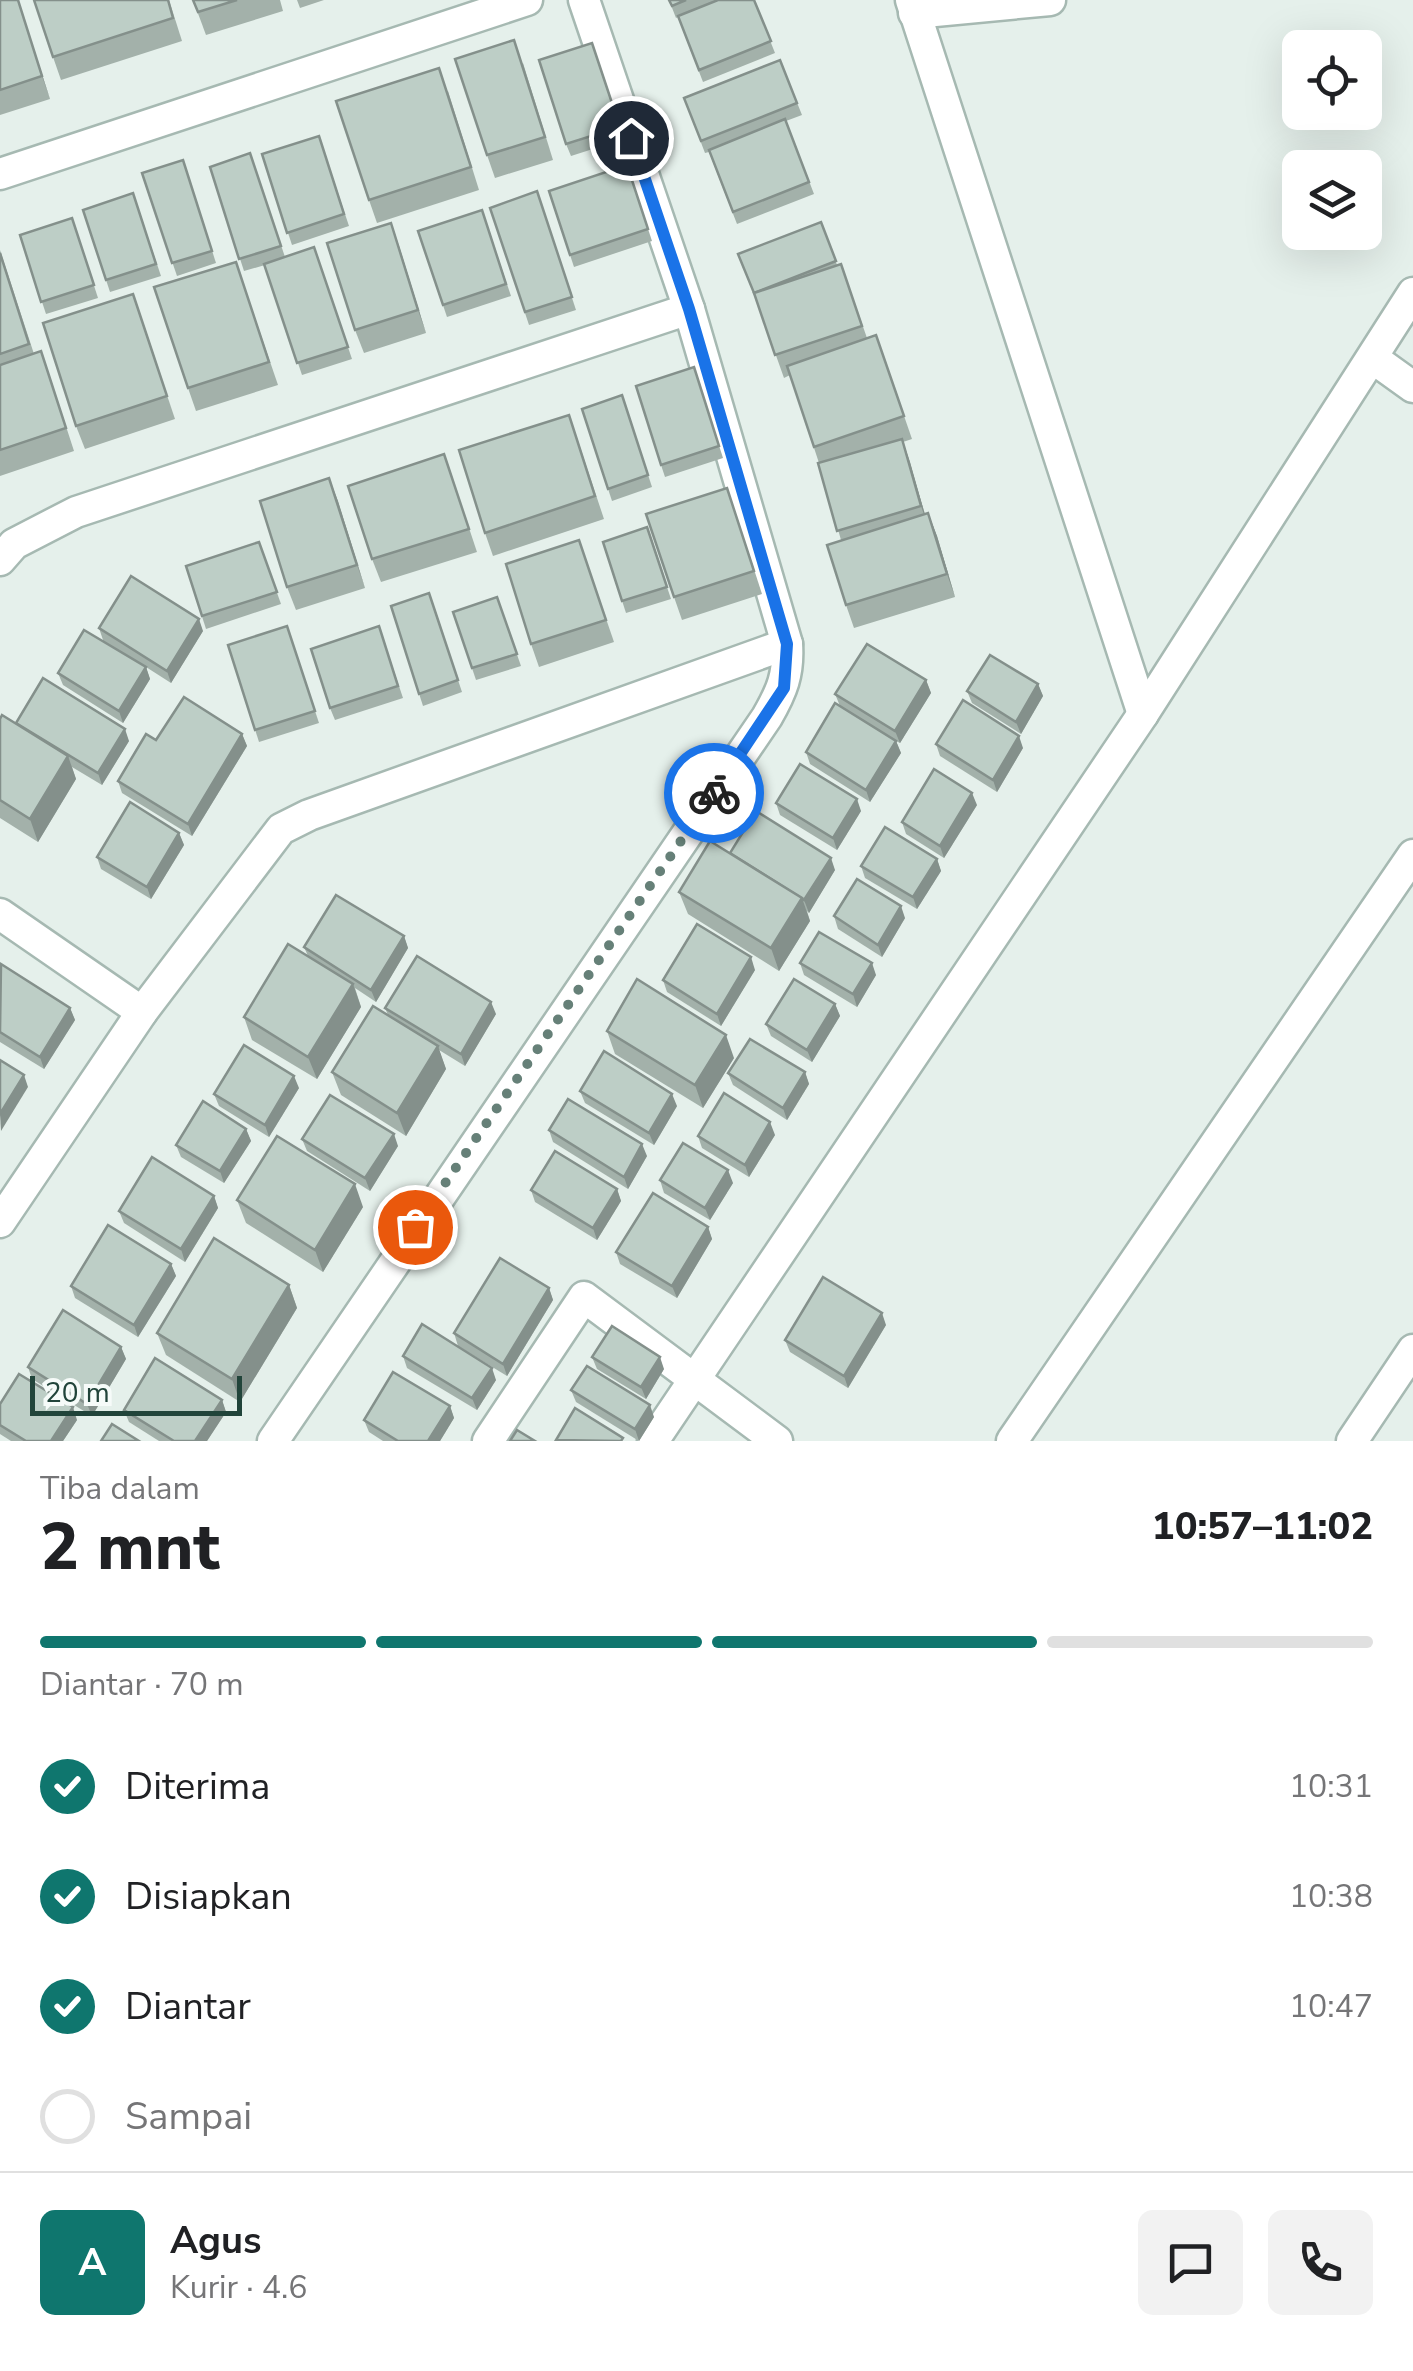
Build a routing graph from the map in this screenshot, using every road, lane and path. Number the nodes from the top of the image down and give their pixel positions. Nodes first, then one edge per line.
1 (527, 0) edge
2 (584, 0) edge
3 (1050, 0) edge
4 (913, 6) edge
5 (0, 174) edge
6 (1413, 293) edge
7 (689, 309) junction
8 (1374, 360) junction
9 (1413, 387) edge
10 (0, 560) edge
11 (787, 644) junction
12 (1143, 714) junction
13 (1413, 855) edge
14 (0, 914) edge
15 (142, 1012) junction
16 (0, 1222) edge
17 (1413, 1350) edge
18 (693, 1382) junction
19 (272, 1441) edge
20 (488, 1441) edge
21 (653, 1441) edge
22 (777, 1441) edge
23 (1012, 1441) edge
24 (1352, 1441) edge

1 - 5 street
2 - 7 street
3 - 4 street
4 - 12 street
6 - 8 street
7 - 10 street
7 - 11 street
8 - 9 street
8 - 12 street
11 - 15 street
11 - 19 street
12 - 18 street
13 - 23 street
14 - 15 street
15 - 16 street
17 - 24 street
18 - 20 street
18 - 21 street
18 - 22 street

